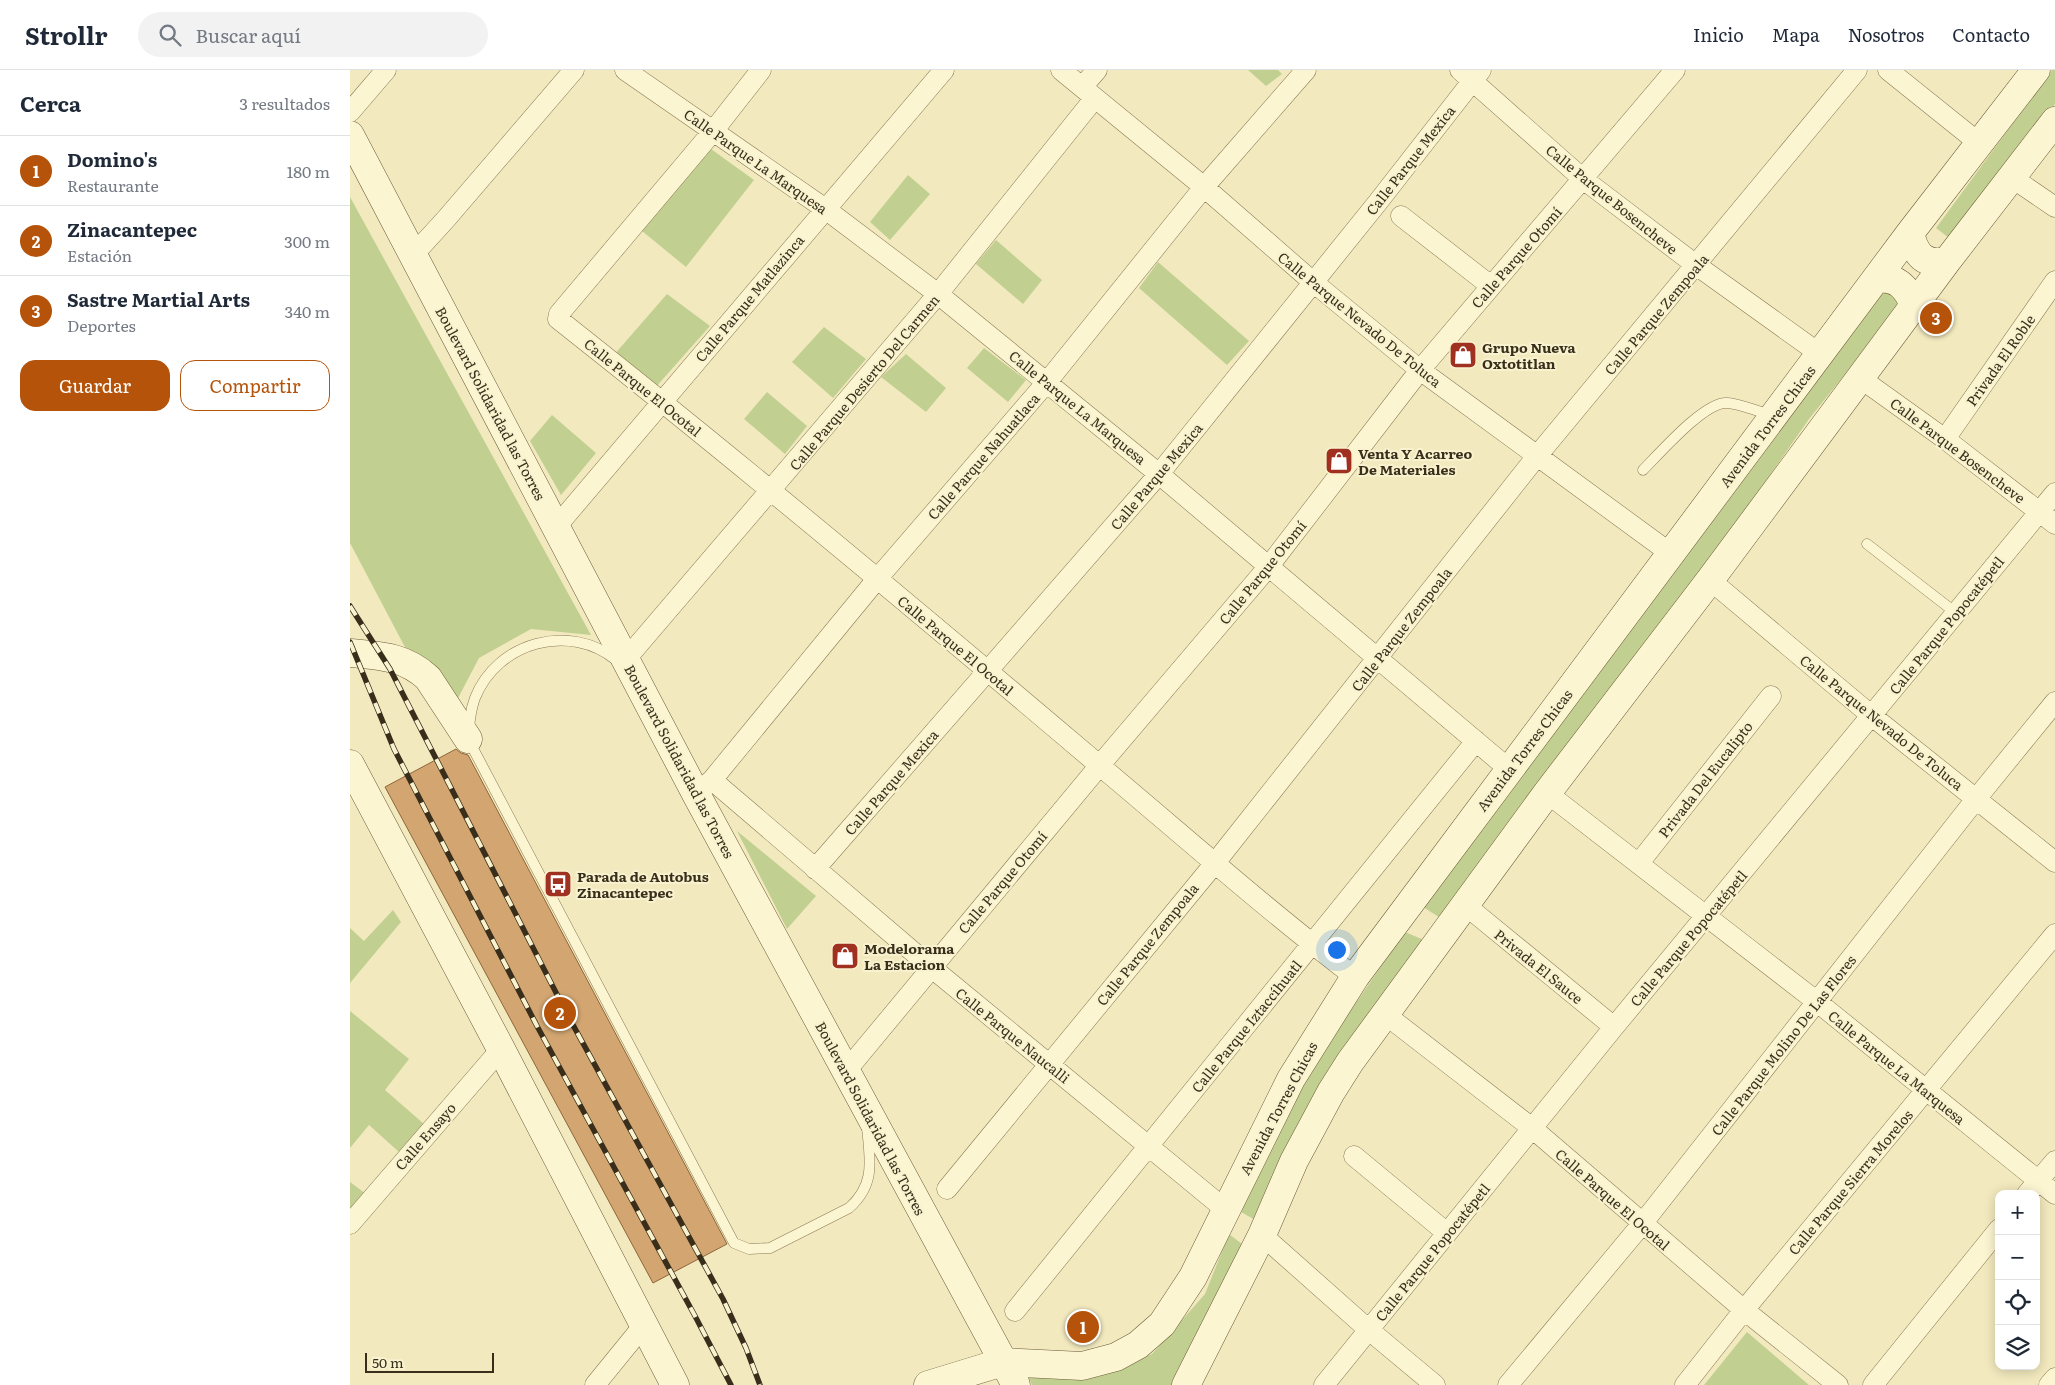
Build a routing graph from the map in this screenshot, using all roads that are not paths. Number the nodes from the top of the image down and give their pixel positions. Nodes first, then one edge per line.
1 (386, 70) edge
2 (574, 70) edge
3 (625, 70) edge
4 (762, 70) edge
5 (944, 70) edge
6 (1061, 70) edge
7 (1097, 70) edge
8 (1306, 70) edge
9 (1675, 70) edge
10 (1856, 70) edge
11 (1888, 70) edge
12 (2036, 70) edge
13 (1471, 74) edge
14 (1088, 93) junction
15 (350, 112) edge
16 (2055, 121) edge
17 (714, 130) junction
18 (350, 135) edge
19 (1979, 143) junction
20 (2011, 177) junction
21 (1583, 179) junction
22 (1204, 187) junction
23 (2055, 207) edge
24 (824, 208) junction
25 (1401, 216) dead end
26 (1910, 234) junction
27 (414, 254) junction
28 (1946, 261) junction
29 (1696, 265) junction
30 (1877, 279) junction
31 (2055, 280) edge
32 (1313, 282) junction
33 (1491, 286) junction
34 (938, 294) junction
35 (1914, 305) junction
36 (1820, 354) junction
37 (1420, 370) junction
38 (1860, 378) junction
39 (1048, 382) junction
40 (663, 402) junction
41 (1774, 417) junction
42 (1945, 439) junction
43 (1537, 456) junction
44 (1643, 470) dead end
45 (1159, 474) junction
46 (771, 491) junction
47 (2055, 493) edge
48 (2039, 511) junction
49 (2055, 524) edge
50 (556, 527) junction
51 (1867, 544) dead end
52 (1670, 553) junction
53 (1269, 566) junction
54 (877, 579) junction
55 (1710, 580) junction
56 (1956, 613) junction
57 (350, 653) edge
58 (1378, 659) junction
59 (631, 668) junction
60 (987, 671) junction
61 (1772, 696) dead end
62 (2055, 702) edge
63 (1872, 716) junction
64 (468, 739) junction
65 (1476, 741) junction
66 (350, 764) edge
67 (1100, 765) junction
68 (1510, 770) junction
69 (704, 787) junction
70 (1547, 793) junction
71 (1976, 799) junction
72 (2055, 862) edge
73 (1214, 863) junction
74 (1639, 863) junction
75 (815, 869) junction
76 (1464, 904) junction
77 (1404, 911) junction
78 (1706, 916) junction
79 (2055, 934) edge
80 (1441, 936) junction
81 (1313, 944) junction
82 (932, 968) junction
83 (1355, 977) junction
84 (1816, 1001) junction
85 (1386, 1015) junction
86 (1614, 1027) junction
87 (501, 1049) junction
88 (1049, 1064) junction
89 (846, 1071) junction
90 (1926, 1091) junction
91 (864, 1105) junction
92 (1532, 1128) junction
93 (1148, 1145) junction
94 (1354, 1156) dead end
95 (2055, 1161) edge
96 (2033, 1187) edge
97 (947, 1189) dead end
98 (2055, 1194) edge
99 (1226, 1210) junction
100 (350, 1224) edge
101 (1642, 1224) junction
102 (1447, 1233) junction
103 (1262, 1234) junction
104 (1995, 1234) edge
105 (1744, 1310) junction
106 (1015, 1312) dead end
107 (643, 1326) junction
108 (1369, 1330) junction
109 (1010, 1374) edge
110 (2055, 1378) edge
111 (595, 1385) edge
112 (674, 1385) edge
113 (928, 1385) edge
114 (1186, 1385) edge
115 (1324, 1385) edge
116 (1436, 1385) edge
117 (1508, 1385) edge
118 (1685, 1385) edge
119 (1838, 1385) edge
120 (1873, 1385) edge
121 (2049, 1385) edge

1 - 15 street
2 - 27 street
3 - 17 street, Calle Parque La Marquesa
4 - 17 street
5 - 24 street, Calle Parque Matlazinca
6 - 14 street, Calle Parque Nevado De Toluca
7 - 14 street, Calle Parque Desierto Del Carmen
8 - 22 street, Calle Parque Nahuatlaca
9 - 21 street, Calle Parque Otomí
10 - 29 street, Calle Parque Zempoala
11 - 19 street
12 - 19 main road, Avenida Torres Chicas
13 - 21 street, Calle Parque Bosencheve
13 - 32 street, Calle Parque Mexica
14 - 22 street, Calle Parque Nevado De Toluca
14 - 34 street, Calle Parque Desierto Del Carmen
16 - 20 main road
17 - 24 street, Calle Parque La Marquesa
17 - 40 street, Calle Parque El Ocotal
18 - 27 main road, Boulevard Solidaridad las Torres
19 - 26 main road, Avenida Torres Chicas
20 - 23 street
20 - 28 main road
21 - 29 street, Calle Parque Bosencheve
21 - 33 street, Calle Parque Otomí
22 - 32 street, Calle Parque Nevado De Toluca
22 - 39 street, Calle Parque Nahuatlaca
24 - 34 street, Calle Parque La Marquesa
24 - 40 street, Calle Parque Matlazinca
25 - 33 street
26 - 28 main road
26 - 30 main road, Avenida Torres Chicas
27 - 50 main road, Boulevard Solidaridad las Torres
28 - 35 main road
29 - 36 street, Calle Parque Bosencheve
29 - 43 street, Calle Parque Zempoala
30 - 35 main road
30 - 36 main road, Avenida Torres Chicas
31 - 42 street, Privada El Roble
32 - 37 street, Calle Parque Nevado De Toluca
32 - 45 street, Calle Parque Mexica
33 - 37 street, Calle Parque Otomí
34 - 39 street, Calle Parque La Marquesa
34 - 46 street, Calle Parque Desierto Del Carmen
35 - 38 main road
36 - 41 main road, Avenida Torres Chicas
37 - 43 street, Calle Parque Nevado De Toluca
37 - 53 street, Calle Parque Otomí
38 - 42 street, Calle Parque Bosencheve
38 - 55 main road
39 - 45 street, Calle Parque La Marquesa
39 - 54 street, Calle Parque Nahuatlaca
40 - 46 street, Calle Parque El Ocotal
40 - 50 street, Calle Parque Matlazinca
41 - 44 lane
41 - 52 main road, Avenida Torres Chicas
42 - 48 street, Calle Parque Bosencheve
43 - 52 street, Calle Parque Nevado De Toluca
43 - 58 street, Calle Parque Zempoala
45 - 53 street, Calle Parque La Marquesa
45 - 60 street, Calle Parque Mexica
46 - 54 street, Calle Parque El Ocotal
46 - 59 street, Calle Parque Desierto Del Carmen
47 - 48 street, Calle Parque Popocatépetl
48 - 49 street, Calle Parque Bosencheve
48 - 56 street, Calle Parque Popocatépetl
50 - 59 main road, Boulevard Solidaridad las Torres
51 - 56 lane
52 - 68 main road, Avenida Torres Chicas
53 - 58 street, Calle Parque La Marquesa
53 - 67 street, Calle Parque Otomí
54 - 60 street, Calle Parque El Ocotal
54 - 69 street, Calle Parque Nahuatlaca
55 - 63 street, Calle Parque Nevado De Toluca
55 - 70 main road
56 - 63 street, Calle Parque Popocatépetl
57 - 64 main road
58 - 65 street, Calle Parque La Marquesa
58 - 73 street, Calle Parque Zempoala
59 - 64 lane
59 - 69 main road, Boulevard Solidaridad las Torres
60 - 67 street, Calle Parque El Ocotal
60 - 75 street, Calle Parque Mexica
61 - 74 street, Privada Del Eucalipto
62 - 71 street, Calle Parque Molino De Las Flores
63 - 71 street, Calle Parque Nevado De Toluca
63 - 78 street, Calle Parque Popocatépetl
64 - 91 lane
65 - 68 street, Calle Parque La Marquesa
65 - 81 street, Calle Parque Iztaccíhuatl
66 - 87 main road
67 - 73 street, Calle Parque El Ocotal
67 - 82 street, Calle Parque Otomí
68 - 77 main road, Avenida Torres Chicas
69 - 75 street, Calle Parque Naucalli
69 - 89 main road, Boulevard Solidaridad las Torres
70 - 74 street, Calle Parque La Marquesa
70 - 76 main road
71 - 72 street, Calle Parque Nevado De Toluca
71 - 84 street, Calle Parque Molino De Las Flores
73 - 81 street, Calle Parque El Ocotal
73 - 88 street, Calle Parque Zempoala
74 - 78 street, Calle Parque La Marquesa
75 - 82 street, Calle Parque Naucalli
76 - 80 main road
76 - 86 street, Privada El Sauce
77 - 80 main road
77 - 83 main road, Avenida Torres Chicas
78 - 84 street, Calle Parque La Marquesa
78 - 86 street, Calle Parque Popocatépetl
79 - 90 street, Calle Parque Sierra Morelos
80 - 85 main road
81 - 83 street, Calle Parque El Ocotal
81 - 93 street, Calle Parque Iztaccíhuatl
82 - 88 street, Calle Parque Naucalli
82 - 89 street, Calle Parque Otomí
83 - 99 main road, Avenida Torres Chicas
84 - 90 street, Calle Parque La Marquesa
84 - 101 street, Calle Parque Molino De Las Flores
85 - 92 street, Calle Parque El Ocotal
85 - 103 main road
86 - 92 street, Calle Parque Popocatépetl
87 - 100 street, Calle Ensayo
87 - 107 main road
88 - 93 street, Calle Parque Naucalli
88 - 97 street, Calle Parque Zempoala
89 - 91 main road, Boulevard Solidaridad las Torres
90 - 96 street, Calle Parque La Marquesa
90 - 105 street, Calle Parque Sierra Morelos
91 - 109 main road, Boulevard Solidaridad las Torres
92 - 101 street, Calle Parque El Ocotal
92 - 102 street, Calle Parque Popocatépetl
93 - 99 street, Calle Parque Naucalli
93 - 106 street, Calle Parque Iztaccíhuatl
94 - 102 street
95 - 96 street
96 - 98 street, Calle Parque La Marquesa
99 - 103 main road
99 - 109 main road, Avenida Torres Chicas
101 - 105 street, Calle Parque El Ocotal
101 - 117 street, Calle Parque Molino De Las Flores
102 - 108 street, Calle Parque Popocatépetl
103 - 108 street
103 - 114 main road
104 - 120 street
105 - 118 street, Calle Parque Sierra Morelos
105 - 119 street, Calle Parque El Ocotal
107 - 111 street
107 - 112 main road
108 - 115 street, Calle Parque Popocatépetl
108 - 116 street
109 - 113 main road, Avenida Torres Chicas
110 - 121 street

